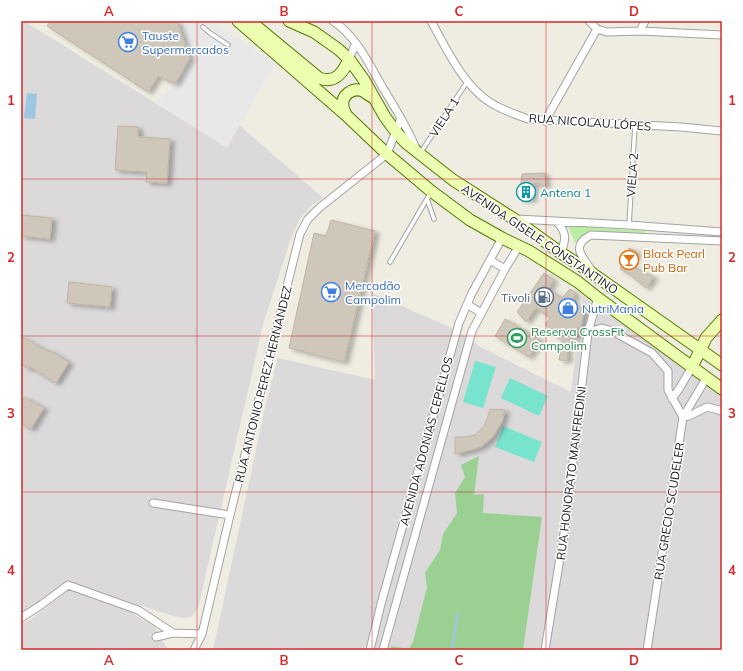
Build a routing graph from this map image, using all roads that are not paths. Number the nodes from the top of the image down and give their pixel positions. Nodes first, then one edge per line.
1 (238, 21) edge
2 (250, 21) edge
3 (289, 21) edge
4 (333, 21) edge
5 (431, 21) edge
6 (589, 21) edge
7 (645, 21) edge
8 (203, 27) dead end
9 (596, 29) junction
10 (640, 31) junction
11 (722, 35) edge
12 (356, 42) junction
13 (228, 45) dead end
14 (349, 59) junction
15 (468, 81) junction
16 (374, 99) junction
17 (346, 115) junction
18 (401, 118) junction
19 (545, 121) junction
20 (635, 125) junction
21 (722, 131) edge
22 (396, 132) junction
23 (419, 153) junction
24 (387, 154) junction
25 (429, 195) junction
26 (434, 219) dead end
27 (514, 219) junction
28 (556, 222) junction
29 (629, 225) junction
30 (722, 232) edge
31 (502, 238) junction
32 (722, 241) edge
33 (519, 246) junction
34 (561, 253) junction
35 (490, 260) junction
36 (390, 262) dead end
37 (505, 269) junction
38 (594, 274) junction
39 (598, 297) junction
40 (467, 304) junction
41 (481, 313) junction
42 (722, 320) edge
43 (588, 332) junction
44 (700, 349) junction
45 (722, 365) edge
46 (692, 367) junction
47 (707, 377) junction
48 (722, 388) edge
49 (672, 399) junction
50 (722, 412) edge
51 (683, 417) junction
52 (152, 503) dead end
53 (230, 515) junction
54 (21, 618) edge
55 (173, 633) junction
56 (202, 634) junction
57 (156, 637) dead end
58 (194, 650) edge
59 (370, 650) edge
60 (383, 650) edge
61 (545, 650) edge
62 (647, 650) edge

1 - 17 main road, AVENIDA GISELE CONSTANTINO
2 - 14 main road
3 - 14 main road, AVENIDA GISELE CONSTANTINO
4 - 12 street, AVENIDA GISELE CONSTANTINO
5 - 15 street, RUA NICOLAU LÓPES
6 - 9 street
7 - 10 street
8 - 13 lane
9 - 10 street
9 - 19 street
10 - 11 street
12 - 14 street
12 - 18 street, AVENIDA GISELE CONSTANTINO
14 - 16 main road, AVENIDA GISELE CONSTANTINO
15 - 19 street, RUA NICOLAU LÓPES
15 - 23 lane, VIELA 1
16 - 17 main road
16 - 22 main road, AVENIDA GISELE CONSTANTINO
17 - 24 main road, AVENIDA GISELE CONSTANTINO
18 - 22 street
18 - 23 street, AVENIDA GISELE CONSTANTINO
19 - 20 street, RUA NICOLAU LÓPES
20 - 21 street, RUA NICOLAU LÓPES
20 - 29 lane, VIELA 2
22 - 23 main road, AVENIDA GISELE CONSTANTINO
22 - 24 street
23 - 27 main road, AVENIDA GISELE CONSTANTINO
24 - 25 main road, AVENIDA GISELE CONSTANTINO
24 - 53 street, RUA ANTONIO PEREZ HERNANDEZ
25 - 26 lane
25 - 31 main road, AVENIDA GISELE CONSTANTINO
25 - 36 lane
27 - 28 street
27 - 34 main road, AVENIDA GISELE CONSTANTINO
28 - 29 street
28 - 34 street
29 - 30 street
31 - 33 main road, AVENIDA GISELE CONSTANTINO
31 - 35 street, AVENIDA ADONIAS CEPELLOS
32 - 38 street
33 - 34 main road
33 - 37 street, AVENIDA ADONIAS CEPELLOS
33 - 39 main road, AVENIDA GISELE CONSTANTINO
34 - 38 main road, AVENIDA GISELE CONSTANTINO
35 - 37 street
35 - 40 street, AVENIDA ADONIAS CEPELLOS
37 - 41 street, AVENIDA ADONIAS CEPELLOS
38 - 44 main road, AVENIDA GISELE CONSTANTINO
39 - 43 street, RUA HONORATO MANFREDINI
39 - 46 main road, AVENIDA GISELE CONSTANTINO
40 - 41 street
40 - 59 street, AVENIDA ADONIAS CEPELLOS
41 - 60 street, AVENIDA ADONIAS CEPELLOS
42 - 44 main road
43 - 49 street
43 - 61 street, RUA HONORATO MANFREDINI
44 - 45 main road, AVENIDA GISELE CONSTANTINO
44 - 46 main road
46 - 47 main road, AVENIDA GISELE CONSTANTINO
46 - 49 street
47 - 48 main road, AVENIDA GISELE CONSTANTINO
47 - 51 street, RUA GRECIO SCUDELER
49 - 51 street
50 - 51 street
51 - 62 street, RUA GRECIO SCUDELER
52 - 53 street
53 - 56 street, RUA ANTONIO PEREZ HERNANDEZ
54 - 55 street
55 - 56 street
55 - 57 street
56 - 58 street, RUA ANTONIO PEREZ HERNANDEZ

